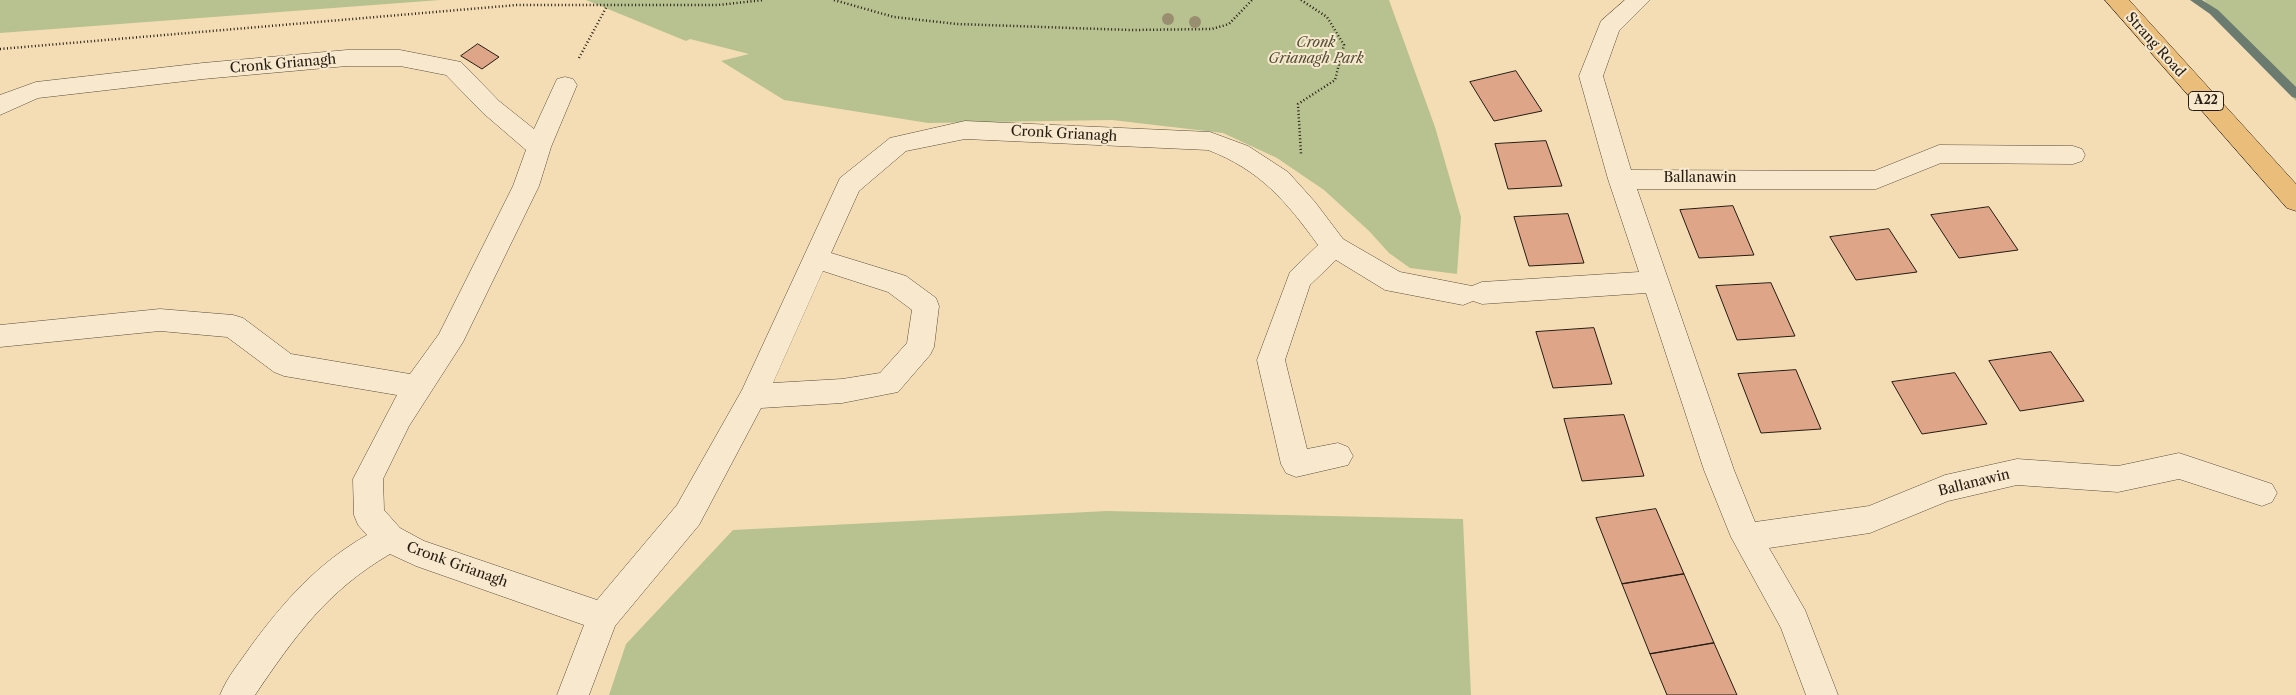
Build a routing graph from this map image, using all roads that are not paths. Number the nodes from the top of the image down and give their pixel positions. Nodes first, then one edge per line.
1 (1639, 0) edge
2 (2116, 0) edge
3 (565, 85) road end
4 (0, 106) edge
5 (539, 147) junction
6 (2073, 155) dead end
7 (1621, 179) junction
8 (2296, 202) edge
9 (1334, 246) junction
10 (816, 259) junction
11 (1657, 282) junction
12 (0, 336) edge
13 (418, 387) junction
14 (753, 396) junction
15 (1338, 456) dead end
16 (2262, 493) dead end
17 (1746, 537) junction
18 (389, 538) junction
19 (603, 617) junction
20 (236, 695) edge
21 (573, 695) edge
22 (1822, 695) edge

1 - 7 street
2 - 8 main road, Strang Road / A22
3 - 5 street, Cronk Grianagh
4 - 5 street, Cronk Grianagh
5 - 13 street, Cronk Grianagh
6 - 7 street, Ballanawin
7 - 11 street
9 - 10 street, Cronk Grianagh
9 - 11 street, Cronk Grianagh
9 - 15 street
10 - 14 street, Cronk Grianagh
10 - 14 street
11 - 17 street
12 - 13 street
13 - 18 street, Cronk Grianagh
14 - 19 street, Cronk Grianagh
16 - 17 street, Ballanawin
17 - 22 street
18 - 19 street, Cronk Grianagh
18 - 20 street
19 - 21 street, Cronk Grianagh

